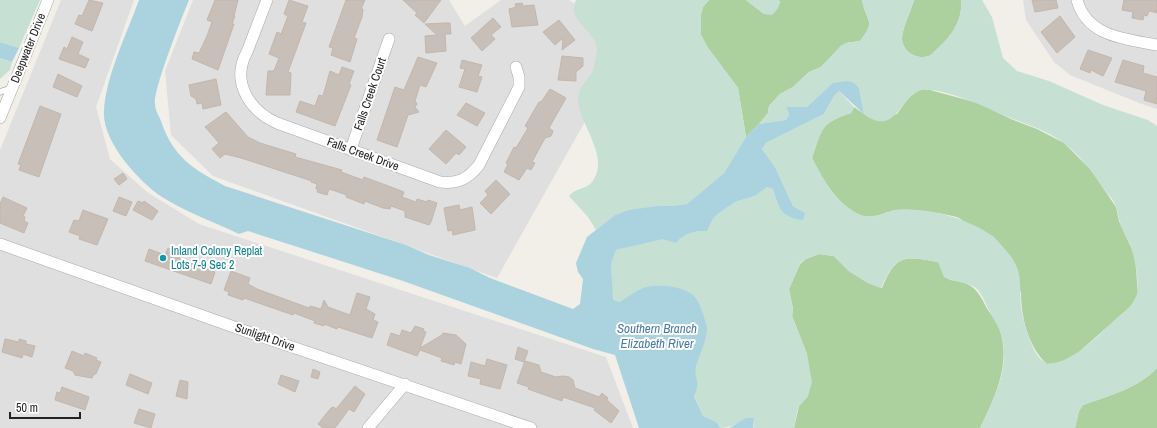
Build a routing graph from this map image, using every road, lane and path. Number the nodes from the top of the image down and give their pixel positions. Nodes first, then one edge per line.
1 (48, 0) edge
2 (267, 0) edge
3 (1077, 0) edge
4 (389, 39) dead end
5 (1157, 45) edge
6 (516, 67) dead end
7 (12, 88) junction
8 (0, 92) edge
9 (0, 118) edge
10 (351, 149) junction
11 (0, 244) edge
12 (406, 384) junction
13 (368, 428) edge
14 (531, 428) edge

1 - 7 street, Deepwater Drive
2 - 10 street, Falls Creek Drive
3 - 5 street
4 - 10 street, Falls Creek Court
6 - 10 street, Falls Creek Drive
7 - 8 lane
7 - 9 street, Deepwater Drive
11 - 12 street, Sunlight Drive
12 - 13 street
12 - 14 street, Sunlight Drive

